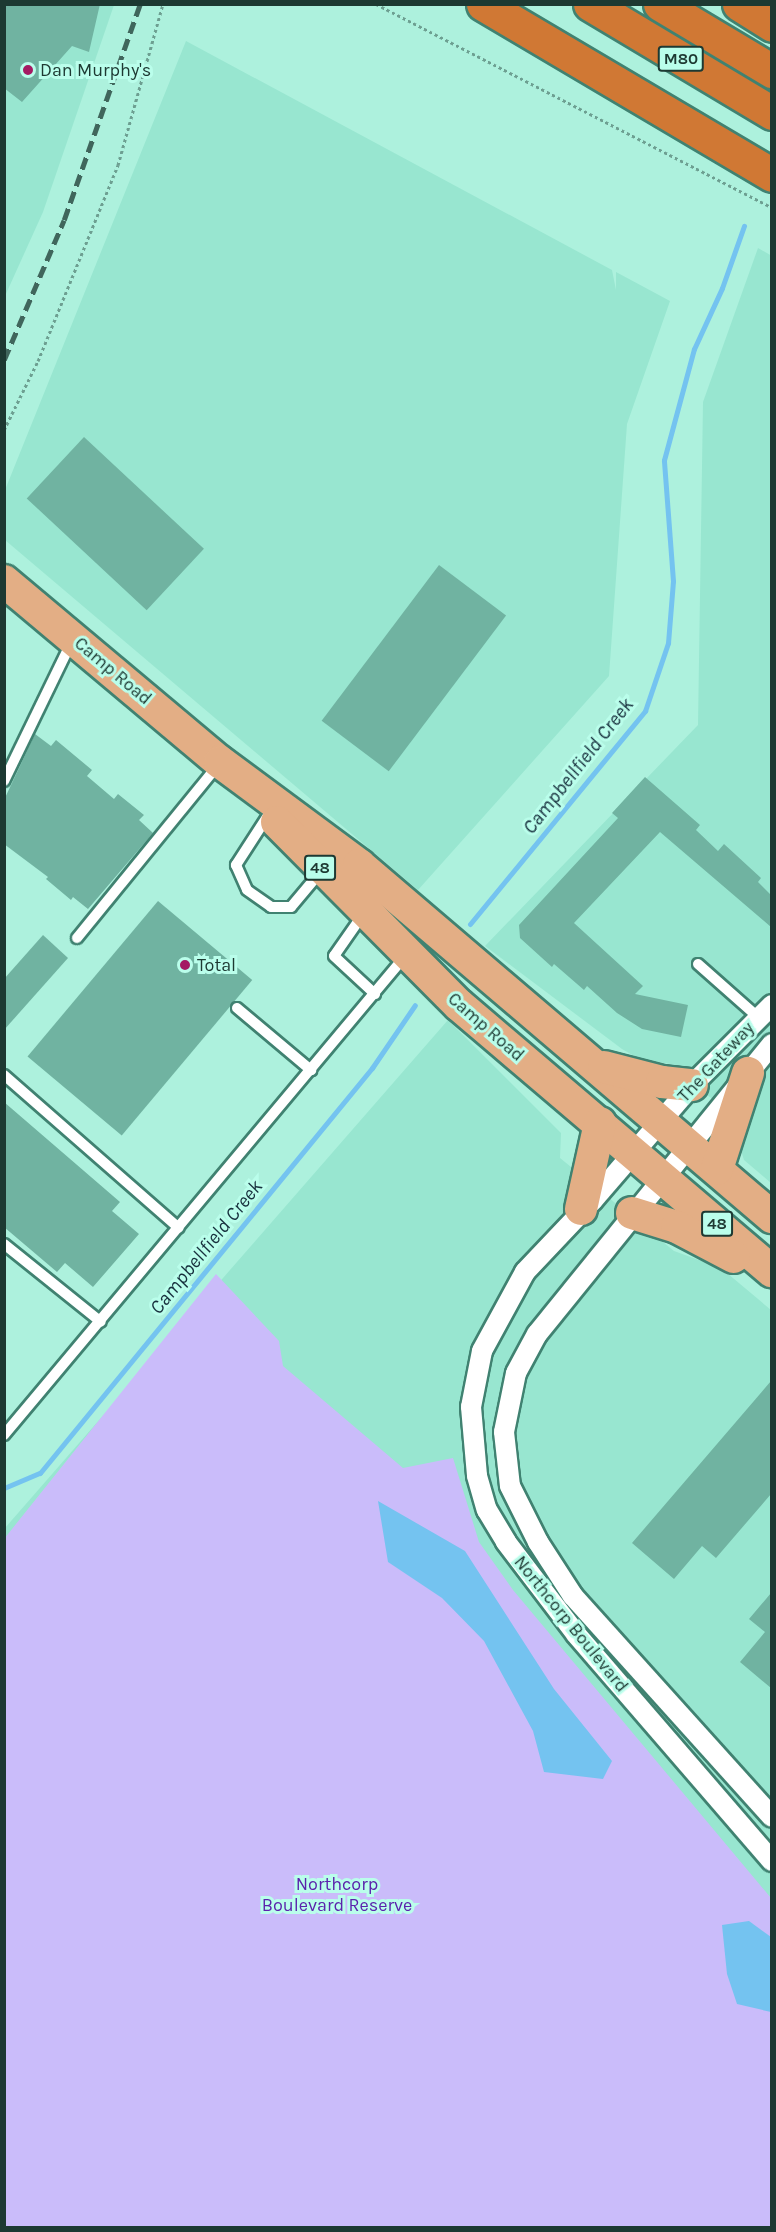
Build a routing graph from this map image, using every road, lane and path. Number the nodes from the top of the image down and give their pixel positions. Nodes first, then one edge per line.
1 (163, 4) edge
2 (376, 4) edge
3 (483, 4) edge
4 (590, 4) edge
5 (660, 4) edge
6 (739, 4) edge
7 (771, 24) edge
8 (771, 71) edge
9 (771, 113) edge
10 (770, 190) edge
11 (4, 430) edge
12 (4, 581) edge
13 (73, 638) junction
14 (220, 762) junction
15 (4, 782) edge
16 (269, 814) junction
17 (322, 870) junction
18 (364, 913) junction
19 (77, 938) dead end
20 (407, 955) junction
21 (698, 964) dead end
22 (375, 994) junction
23 (237, 1008) dead end
24 (765, 1011) edge
25 (771, 1044) edge
26 (598, 1065) junction
27 (311, 1070) junction
28 (748, 1072) junction
29 (4, 1075) edge
30 (692, 1085) junction
31 (662, 1121) junction
32 (600, 1123) junction
33 (688, 1143) junction
34 (634, 1153) junction
35 (717, 1168) junction
36 (662, 1177) junction
37 (581, 1209) junction
38 (633, 1214) junction
39 (771, 1217) edge
40 (179, 1228) junction
41 (4, 1244) edge
42 (771, 1270) edge
43 (771, 1278) edge
44 (101, 1322) junction
45 (4, 1435) edge
46 (633, 1665) junction
47 (615, 1679) junction
48 (738, 1780) junction
49 (771, 1801) edge
50 (771, 1817) edge
51 (771, 1861) edge

1 - 11 path
2 - 10 path
3 - 10 highway
4 - 9 highway, M80
5 - 8 highway, M80
6 - 7 highway
12 - 13 main road, Camp Road / 48
13 - 14 main road, Camp Road / 48
13 - 15 lane
14 - 16 main road, Camp Road / 48
14 - 19 lane
14 - 26 main road, Camp Road / 48
16 - 17 main road, Camp Road / 48
16 - 17 lane
17 - 18 main road, Camp Road / 48
18 - 20 main road, Camp Road / 48
18 - 22 lane
20 - 22 lane
20 - 32 main road, Camp Road / 48
21 - 24 lane
22 - 27 lane
23 - 27 lane
24 - 30 street, The Gateway
25 - 28 street, The Gateway
26 - 30 main road
26 - 31 main road, Camp Road / 48
27 - 40 lane
28 - 33 street, The Gateway
28 - 35 main road
29 - 40 lane
30 - 31 street, The Gateway
31 - 33 main road, Camp Road / 48
31 - 34 street, Northcorp Boulevard
32 - 34 main road, Camp Road / 48
32 - 37 main road
33 - 35 main road, Camp Road / 48
33 - 36 street, Northcorp Boulevard
34 - 36 main road, Camp Road / 48
34 - 37 street, Northcorp Boulevard
35 - 39 main road, Camp Road / 48
36 - 38 street, Northcorp Boulevard
36 - 42 main road, Camp Road / 48
37 - 47 street, Northcorp Boulevard
38 - 43 main road
38 - 46 street, Northcorp Boulevard
40 - 44 lane
41 - 44 lane
44 - 45 lane
46 - 47 lane
46 - 48 street, Northcorp Boulevard
47 - 51 street, Northcorp Boulevard
48 - 49 street
48 - 50 street, Northcorp Boulevard

